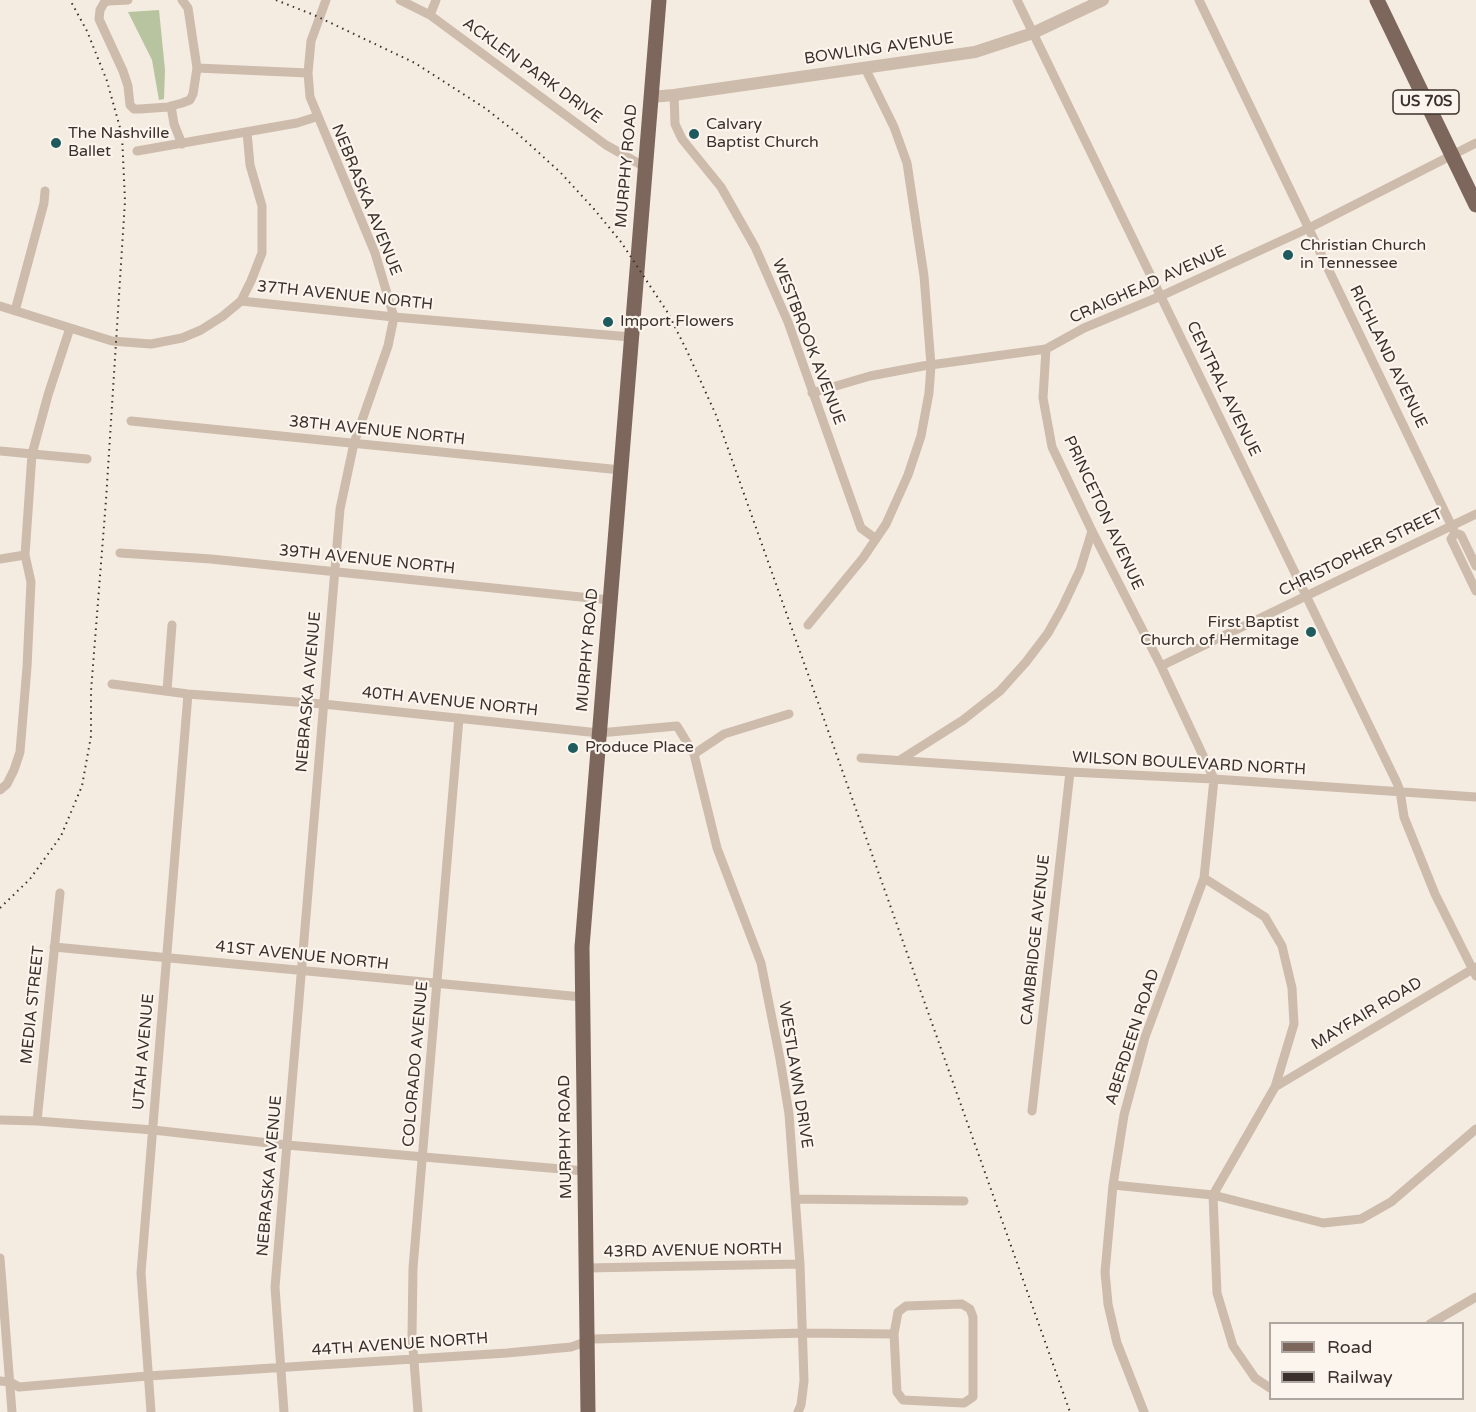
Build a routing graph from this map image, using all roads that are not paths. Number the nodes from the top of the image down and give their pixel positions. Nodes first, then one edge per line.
1 (128, 0) edge
2 (182, 0) edge
3 (326, 0) edge
4 (400, 0) edge
5 (436, 0) edge
6 (659, 0) edge
7 (1017, 0) edge
8 (1103, 0) edge
9 (1199, 0) edge
10 (1377, 0) edge
11 (430, 15) junction
12 (1033, 33) junction
13 (197, 68) junction
14 (866, 68) junction
15 (308, 73) junction
16 (675, 95) junction
17 (651, 97) junction
18 (171, 106) junction
19 (316, 117) junction
20 (247, 132) junction
21 (1476, 143) edge
22 (182, 144) junction
23 (136, 151) dead end
24 (1452, 154) junction
25 (645, 167) junction
26 (45, 191) dead end
27 (1476, 205) edge
28 (1309, 228) junction
29 (1161, 296) junction
30 (241, 301) junction
31 (0, 306) edge
32 (15, 311) junction
33 (394, 317) junction
34 (70, 328) junction
35 (631, 337) junction
36 (1046, 349) junction
37 (931, 364) junction
38 (812, 393) junction
39 (131, 421) dead end
40 (354, 444) junction
41 (0, 451) edge
42 (32, 454) junction
43 (87, 459) dead end
44 (621, 470) junction
45 (1476, 514) edge
46 (1453, 529) junction
47 (1092, 531) junction
48 (876, 539) junction
49 (120, 553) dead end
50 (25, 555) junction
51 (0, 559) edge
52 (1476, 566) edge
53 (334, 573) junction
54 (1476, 591) edge
55 (1307, 596) junction
56 (610, 600) junction
57 (172, 625) dead end
58 (808, 625) dead end
59 (1161, 666) junction
60 (112, 684) dead end
61 (167, 691) junction
62 (188, 694) junction
63 (323, 704) junction
64 (789, 714) dead end
65 (459, 718) junction
66 (599, 733) junction
67 (694, 754) junction
68 (861, 758) dead end
69 (900, 760) junction
70 (1070, 772) junction
71 (1214, 779) junction
72 (0, 790) edge
73 (1400, 791) junction
74 (1476, 797) edge
75 (1204, 878) junction
76 (60, 893) dead end
77 (54, 947) junction
78 (167, 958) junction
79 (302, 971) junction
80 (1475, 971) edge
81 (438, 985) junction
82 (582, 998) junction
83 (1275, 1087) junction
84 (1032, 1111) dead end
85 (0, 1120) edge
86 (37, 1121) junction
87 (1476, 1129) edge
88 (153, 1130) junction
89 (287, 1145) junction
90 (423, 1157) junction
91 (584, 1172) junction
92 (1113, 1185) junction
93 (1213, 1196) junction
94 (796, 1198) junction
95 (964, 1201) dead end
96 (0, 1258) edge
97 (800, 1264) junction
98 (586, 1268) junction
99 (1476, 1297) edge
100 (1432, 1322) edge
101 (803, 1334) junction
102 (894, 1334) junction
103 (586, 1342) junction
104 (414, 1358) junction
105 (280, 1368) junction
106 (148, 1376) junction
107 (5, 1382) edge
108 (1269, 1387) edge
109 (12, 1412) edge
110 (151, 1412) edge
111 (284, 1412) edge
112 (418, 1412) edge
113 (588, 1412) edge
114 (798, 1412) edge
115 (1144, 1412) edge

1 - 18 street
2 - 13 street
3 - 15 street, NEBRASKA AVENUE
4 - 11 street, ACKLEN PARK DRIVE
5 - 11 street
6 - 17 main road, MURPHY ROAD
7 - 12 street, CENTRAL AVENUE
8 - 12 street, BOWLING AVENUE
9 - 28 street, RICHLAND AVENUE
10 - 24 main road, US 70S
11 - 25 street, ACKLEN PARK DRIVE
12 - 14 street, BOWLING AVENUE
12 - 29 street, CENTRAL AVENUE
13 - 15 street
13 - 18 street
14 - 16 street, BOWLING AVENUE
14 - 37 street
15 - 19 street, NEBRASKA AVENUE
16 - 17 street, BOWLING AVENUE
16 - 38 street, WESTBROOK AVENUE
17 - 25 main road, MURPHY ROAD
18 - 22 street
19 - 20 street
19 - 33 street, NEBRASKA AVENUE
20 - 22 street
20 - 30 street
21 - 24 street, CRAIGHEAD AVENUE
22 - 23 street
24 - 27 main road, US 70S
24 - 28 street, CRAIGHEAD AVENUE
25 - 35 main road, MURPHY ROAD
26 - 32 street
28 - 29 street, CRAIGHEAD AVENUE
28 - 46 street, RICHLAND AVENUE
29 - 36 street, CRAIGHEAD AVENUE
29 - 55 street, CENTRAL AVENUE
30 - 33 street, 37TH AVENUE NORTH
30 - 34 street, 37TH AVENUE NORTH
31 - 32 street, 37TH AVENUE NORTH
32 - 34 street, 37TH AVENUE NORTH
33 - 35 street, 37TH AVENUE NORTH
33 - 40 street, NEBRASKA AVENUE
34 - 42 street
35 - 44 main road, MURPHY ROAD
36 - 37 street, CRAIGHEAD AVENUE
36 - 47 street, PRINCETON AVENUE
37 - 38 street, CRAIGHEAD AVENUE
37 - 48 street
38 - 48 street, WESTBROOK AVENUE
39 - 40 street, 38TH AVENUE NORTH
40 - 44 street, 38TH AVENUE NORTH
40 - 53 street, NEBRASKA AVENUE
41 - 42 street
42 - 43 street
42 - 50 street
44 - 56 main road, MURPHY ROAD
45 - 46 street, CHRISTOPHER STREET
46 - 52 street, RICHLAND AVENUE
46 - 54 street, RICHLAND AVENUE
46 - 55 street, CHRISTOPHER STREET
47 - 59 street, PRINCETON AVENUE
47 - 69 street
48 - 58 street
49 - 53 street, 39TH AVENUE NORTH
50 - 51 street
50 - 72 street
53 - 56 street, 39TH AVENUE NORTH
53 - 63 street, NEBRASKA AVENUE
55 - 59 street, CHRISTOPHER STREET
55 - 73 street, CENTRAL AVENUE
56 - 66 main road, MURPHY ROAD
57 - 61 street
59 - 71 street, PRINCETON AVENUE
60 - 61 street
61 - 62 street, 40TH AVENUE NORTH
62 - 63 street, 40TH AVENUE NORTH
62 - 78 street, UTAH AVENUE
63 - 65 street, 40TH AVENUE NORTH
63 - 79 street, NEBRASKA AVENUE
64 - 67 street
65 - 66 street, 40TH AVENUE NORTH
65 - 81 street, COLORADO AVENUE
66 - 67 street, 40TH AVENUE NORTH
66 - 82 main road, MURPHY ROAD
67 - 94 street, WESTLAWN DRIVE
68 - 69 street, WILSON BOULEVARD NORTH
69 - 70 street, WILSON BOULEVARD NORTH
70 - 71 street, WILSON BOULEVARD NORTH
70 - 84 street, CAMBRIDGE AVENUE
71 - 73 street, WILSON BOULEVARD NORTH
71 - 75 street, ABERDEEN ROAD
73 - 74 street, WILSON BOULEVARD NORTH
73 - 80 street, CENTRAL AVENUE
75 - 83 street
75 - 92 street, ABERDEEN ROAD
76 - 77 street, MEDIA STREET
77 - 78 street, 41ST AVENUE NORTH
77 - 86 street, MEDIA STREET
78 - 79 street, 41ST AVENUE NORTH
78 - 88 street, UTAH AVENUE
79 - 81 street, 41ST AVENUE NORTH
79 - 89 street, NEBRASKA AVENUE
80 - 83 street, MAYFAIR ROAD
81 - 82 street, 41ST AVENUE NORTH
81 - 90 street, COLORADO AVENUE
82 - 91 main road, MURPHY ROAD
83 - 93 street
85 - 86 street
86 - 88 street
87 - 93 street
88 - 89 street
88 - 106 street, UTAH AVENUE
89 - 90 street
89 - 105 street, NEBRASKA AVENUE
90 - 91 street
90 - 104 street, COLORADO AVENUE
91 - 98 main road, MURPHY ROAD
92 - 93 street
92 - 115 street, ABERDEEN ROAD
93 - 108 street
94 - 95 street
94 - 97 street, WESTLAWN DRIVE
96 - 107 street
97 - 98 street, 43RD AVENUE NORTH
97 - 101 street, WESTLAWN DRIVE
98 - 103 main road, MURPHY ROAD
99 - 100 street
101 - 102 street, 44TH AVENUE NORTH
101 - 103 street, 44TH AVENUE NORTH
101 - 114 street, WESTLAWN DRIVE
102 - 102 street
103 - 104 street, 44TH AVENUE NORTH
103 - 113 main road, MURPHY ROAD
104 - 105 street, 44TH AVENUE NORTH
104 - 112 street, COLORADO AVENUE
105 - 106 street, 44TH AVENUE NORTH
105 - 111 street, NEBRASKA AVENUE
106 - 107 street, 44TH AVENUE NORTH
106 - 110 street, UTAH AVENUE
107 - 109 street

